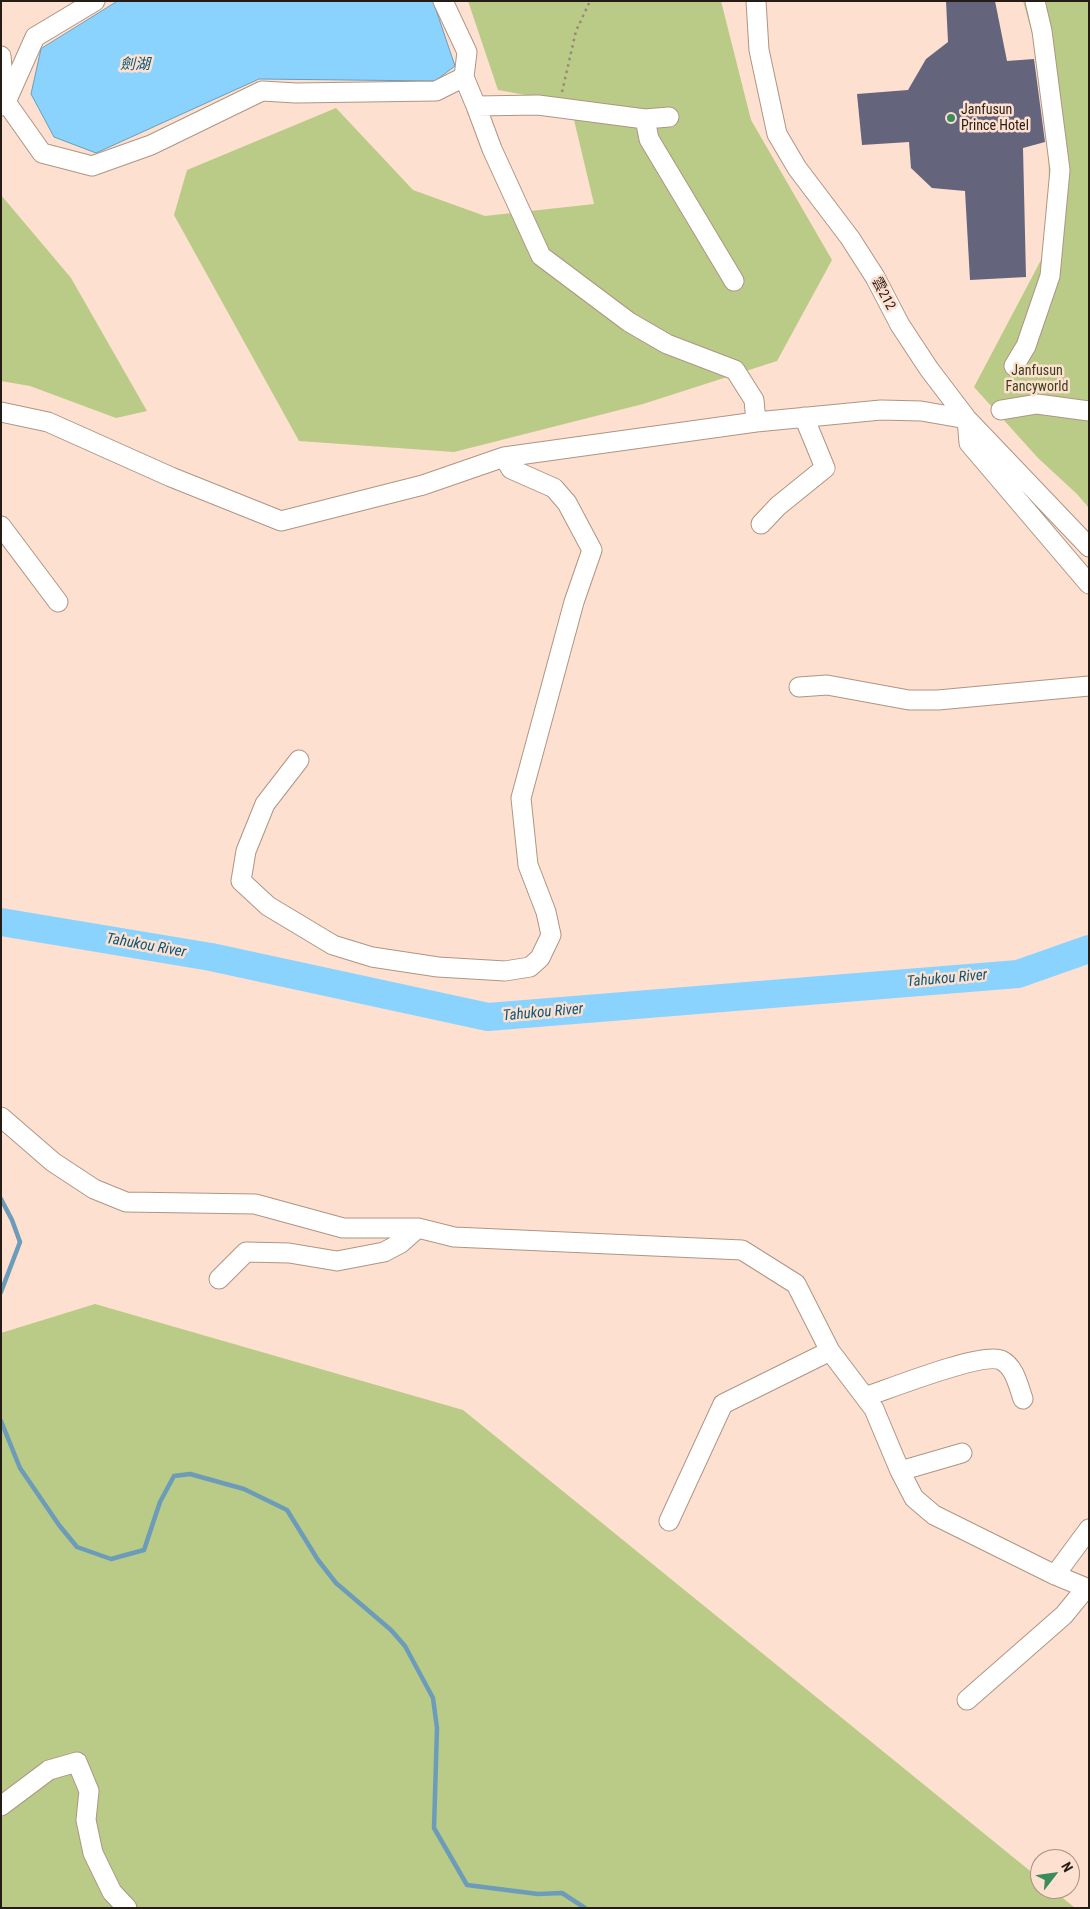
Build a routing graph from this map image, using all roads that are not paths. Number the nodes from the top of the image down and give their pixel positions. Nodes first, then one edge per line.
1 (95, 1) edge
2 (443, 1) edge
3 (756, 1) edge
4 (1034, 1) edge
5 (1, 56) edge
6 (464, 77) junction
7 (3, 104) edge
8 (476, 106) junction
9 (669, 117) dead end
10 (645, 119) junction
11 (734, 281) dead end
12 (1014, 366) dead end
13 (1001, 410) dead end
14 (1089, 411) edge
15 (1, 412) edge
16 (804, 417) junction
17 (967, 419) junction
18 (756, 422) junction
19 (504, 457) junction
20 (761, 524) dead end
21 (1, 526) edge
22 (1089, 547) edge
23 (1089, 584) edge
24 (58, 602) dead end
25 (1089, 686) edge
26 (798, 687) dead end
27 (300, 760) dead end
28 (1, 1117) edge
29 (418, 1228) junction
30 (220, 1279) dead end
31 (830, 1351) junction
32 (865, 1398) junction
33 (1022, 1399) dead end
34 (962, 1453) dead end
35 (900, 1471) junction
36 (668, 1521) dead end
37 (1089, 1529) edge
38 (1054, 1575) junction
39 (1088, 1589) edge
40 (967, 1700) dead end
41 (1, 1806) edge
42 (127, 1908) edge

1 - 7 street
2 - 6 street
3 - 17 street, 雲212 / 雲212
4 - 12 street
5 - 7 street
6 - 7 street
6 - 8 street
8 - 10 street
8 - 18 street
9 - 10 street
10 - 11 street
13 - 14 street
15 - 19 street
16 - 17 street
16 - 18 street
16 - 20 street
17 - 22 street, 雲212 / 雲212
17 - 23 street
18 - 19 street
19 - 27 street
21 - 24 street
25 - 26 street
28 - 29 street
29 - 30 street
29 - 31 street
31 - 32 street
31 - 36 street
32 - 33 street
32 - 35 street
34 - 35 street
35 - 38 street
37 - 38 street
38 - 39 street
39 - 40 street
41 - 42 street

